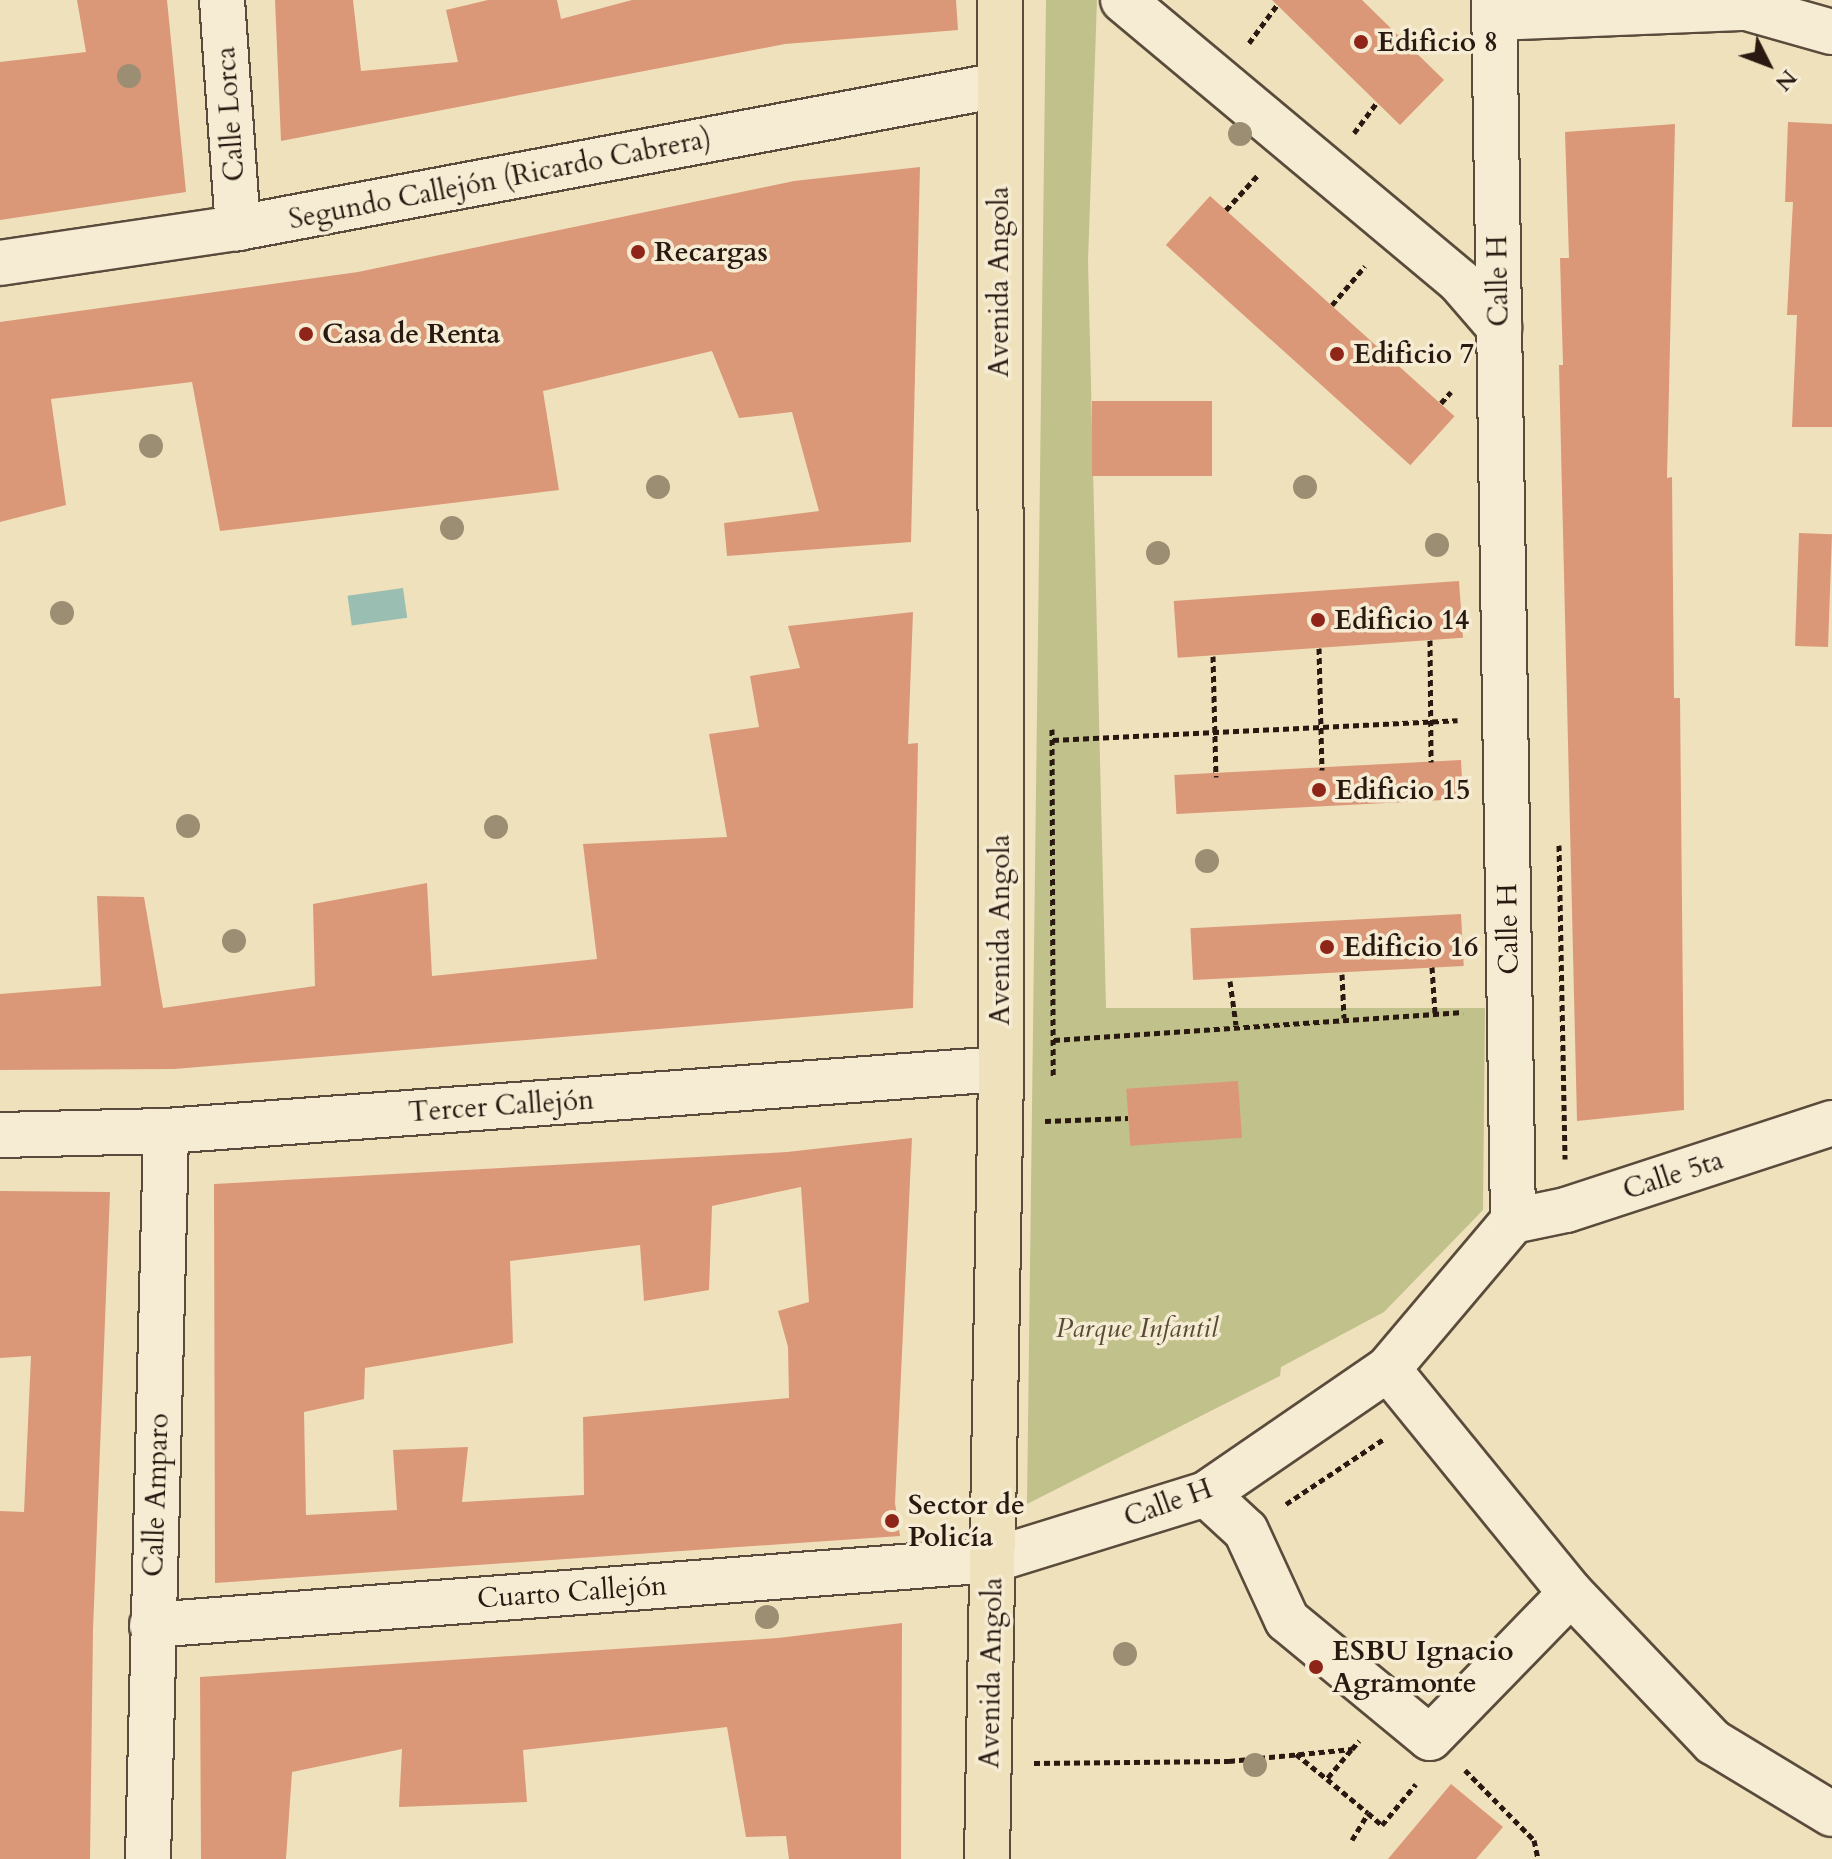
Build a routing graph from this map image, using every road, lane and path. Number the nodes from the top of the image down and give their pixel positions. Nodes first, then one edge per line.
1 (222, 0) edge
2 (1000, 0) edge
3 (1123, 0) edge
4 (1494, 9) edge
5 (1832, 32) edge
6 (999, 85) junction
7 (238, 228) junction
8 (0, 263) edge
9 (1499, 327) junction
10 (1430, 640) dead end
11 (1319, 648) dead end
12 (1213, 656) dead end
13 (1505, 718) junction
14 (1430, 721) junction
15 (1320, 726) junction
16 (1214, 731) junction
17 (1000, 742) junction
18 (1431, 762) dead end
19 (1322, 770) dead end
20 (1216, 777) dead end
21 (1559, 827) dead end
22 (1432, 967) dead end
23 (1342, 974) dead end
24 (1230, 981) dead end
25 (1509, 1009) junction
26 (1435, 1013) junction
27 (1344, 1018) junction
28 (1236, 1025) junction
29 (1001, 1057) junction
30 (1128, 1118) dead end
31 (1001, 1123) junction
32 (1832, 1123) edge
33 (166, 1131) junction
34 (0, 1135) edge
35 (1566, 1210) junction
36 (1513, 1221) junction
37 (1388, 1369) junction
38 (1424, 1412) junction
39 (1206, 1494) junction
40 (1246, 1531) junction
41 (993, 1560) junction
42 (1571, 1593) junction
43 (152, 1625) junction
44 (1389, 1704) junction
45 (1352, 1749) junction
46 (1296, 1754) junction
47 (989, 1759) junction
48 (1456, 1761) dead end
49 (1427, 1771) dead end
50 (1327, 1779) junction
51 (1368, 1813) junction
52 (1832, 1814) edge
53 (1352, 1840) dead end
54 (148, 1859) edge
55 (987, 1859) edge
56 (1538, 1859) edge

1 - 7 street, Calle Lorca
2 - 6 main road, Avenida Angola
3 - 9 street
4 - 5 street
4 - 9 street, Calle H
6 - 7 street, Segundo Callejón (Ricardo Cabrera)
6 - 17 main road, Avenida Angola
7 - 8 street, Segundo Callejón (Ricardo Cabrera)
9 - 13 street, Calle H
10 - 14 path
11 - 15 path
12 - 16 path
13 - 14 path
13 - 25 street, Calle H
14 - 15 path
14 - 18 path
15 - 16 path
15 - 19 path
16 - 17 path
16 - 20 path
17 - 29 main road, Avenida Angola
21 - 35 path
22 - 26 path
23 - 27 path
24 - 28 path
25 - 26 path
25 - 36 street, Calle H
26 - 27 path
27 - 28 path
28 - 29 path
29 - 31 main road, Avenida Angola
29 - 33 street, Tercer Callejón
30 - 31 path
31 - 41 main road, Avenida Angola
32 - 35 street, Calle 5ta
33 - 34 street, Tercer Callejón
33 - 43 street, Calle Amparo
35 - 36 street, Calle 5ta
36 - 37 street, Calle H
37 - 38 street
37 - 39 street, Calle H
38 - 40 path
38 - 42 street
39 - 40 street
39 - 41 street, Calle H
40 - 44 street
41 - 43 street, Cuarto Callejón
41 - 47 main road, Avenida Angola
42 - 44 street
42 - 52 street
43 - 54 street, Calle Amparo
44 - 45 path
45 - 46 path
45 - 50 path
46 - 47 path
46 - 50 path
47 - 55 main road, Avenida Angola
48 - 56 path
49 - 51 path
50 - 51 path
51 - 53 path

